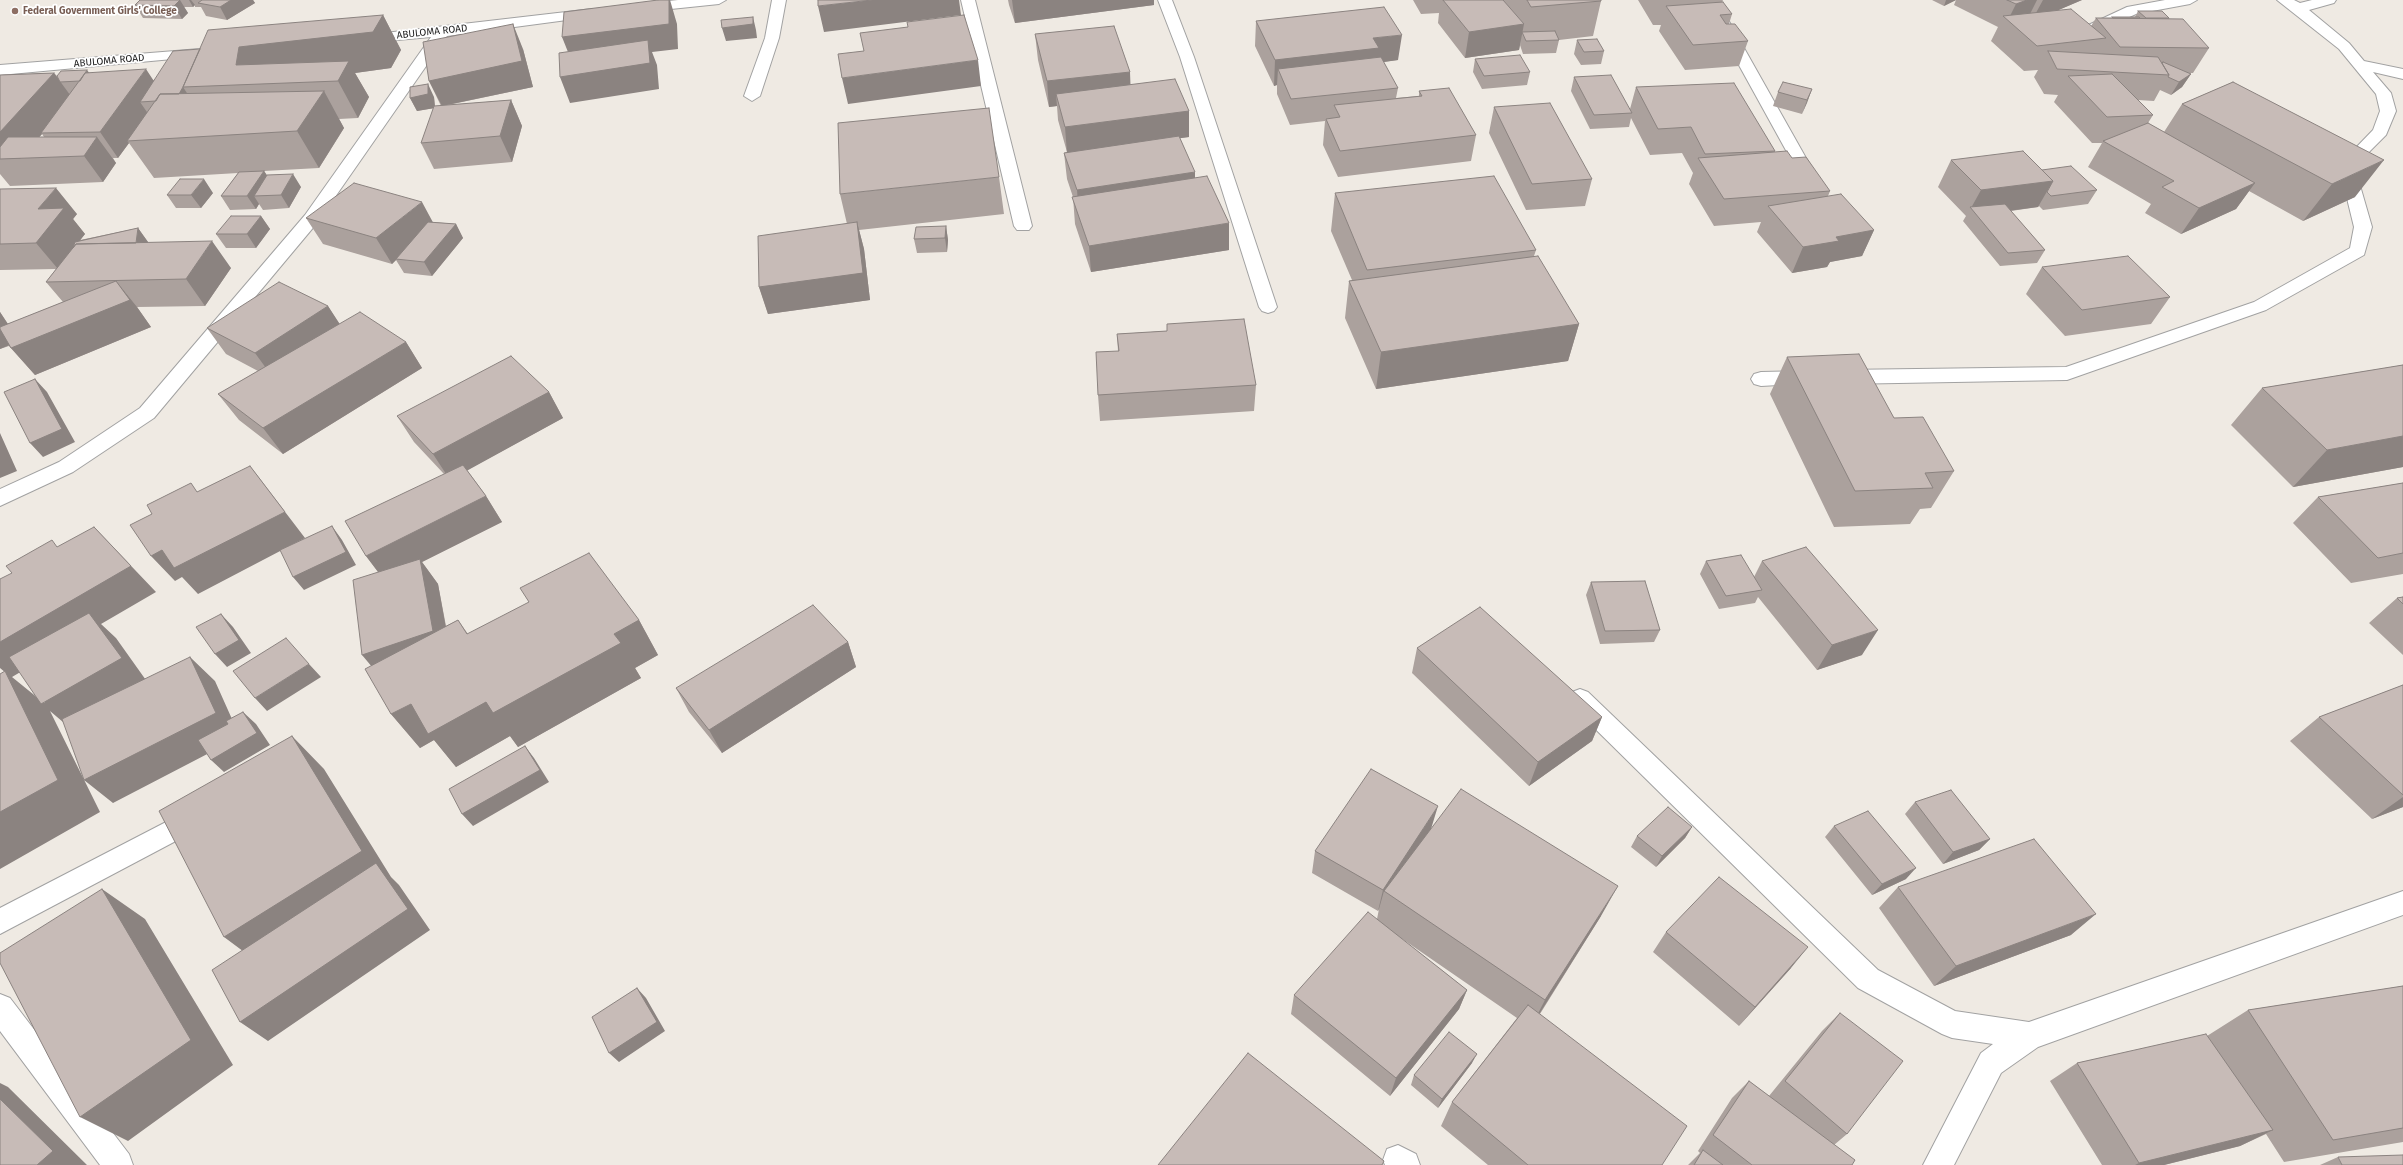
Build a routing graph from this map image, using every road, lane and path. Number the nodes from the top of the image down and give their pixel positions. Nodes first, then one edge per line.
1 (565, 0) edge
2 (719, 0) edge
3 (779, 0) edge
4 (968, 0) edge
5 (1164, 0) edge
6 (1710, 0) edge
7 (2190, 0) edge
8 (2329, 0) edge
9 (649, 4) edge
10 (2291, 4) edge
11 (626, 10) edge
12 (610, 12) edge
13 (555, 17) junction
14 (442, 32) junction
15 (2075, 38) edge
16 (347, 40) edge
17 (212, 52) edge
18 (2360, 64) junction
19 (0, 70) edge
20 (2403, 74) edge
21 (752, 96) dead end
22 (1807, 174) edge
23 (1023, 226) dead end
24 (1268, 307) dead end
25 (1761, 379) dead end
26 (0, 498) edge
27 (1562, 681) edge
28 (215, 807) edge
29 (2403, 903) edge
30 (0, 922) edge
31 (0, 1008) edge
32 (2029, 1036) junction
33 (118, 1165) edge
34 (1938, 1165) edge

1 - 13 street
2 - 9 street
3 - 21 street
4 - 23 street
5 - 24 street
6 - 22 street
7 - 15 street
8 - 10 street
9 - 11 street
10 - 18 street
12 - 13 street, ABULOMA ROAD
13 - 14 street, ABULOMA ROAD
14 - 16 street, ABULOMA ROAD
14 - 26 street
17 - 19 street, ABULOMA ROAD
18 - 20 street
18 - 25 street
27 - 32 street
28 - 30 street
29 - 32 street
31 - 33 street
32 - 34 street

